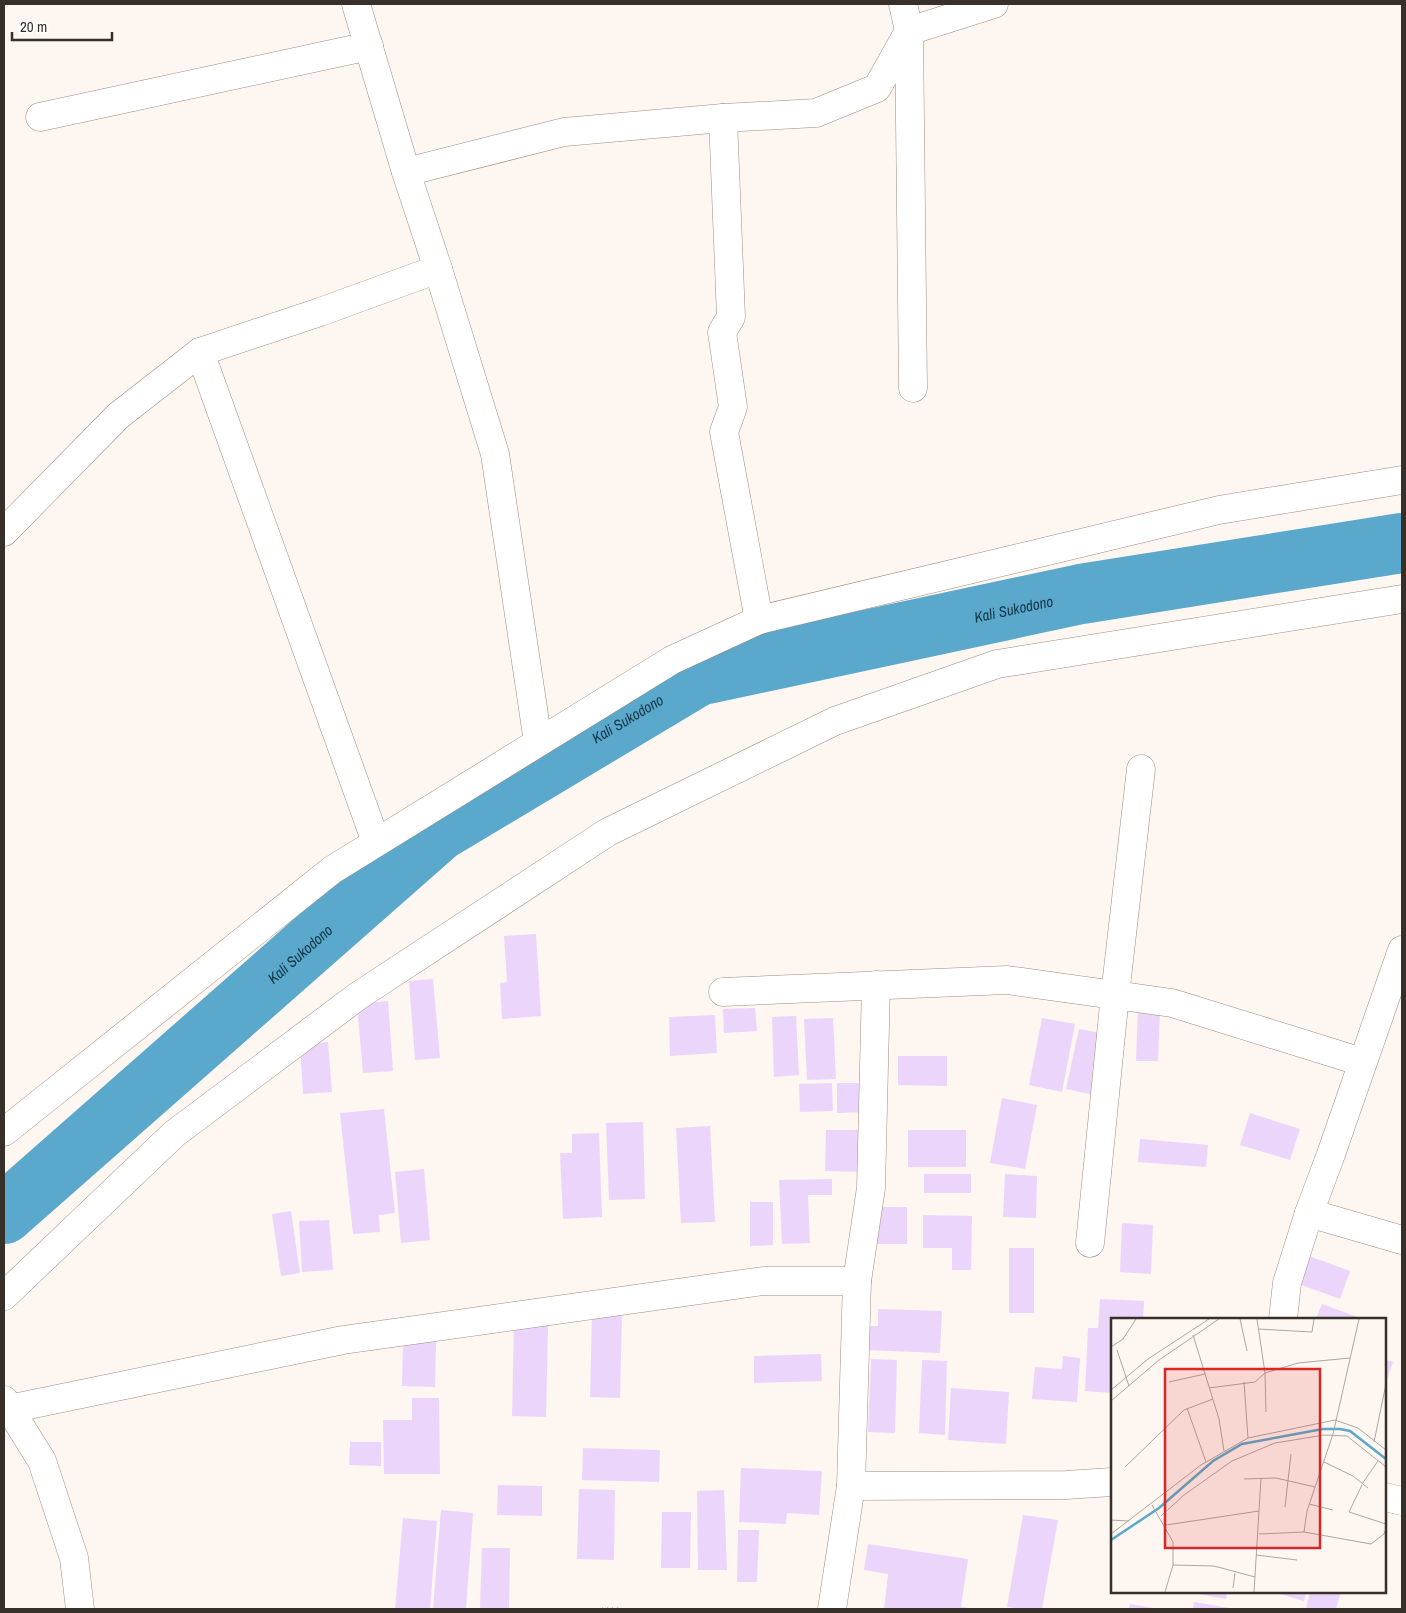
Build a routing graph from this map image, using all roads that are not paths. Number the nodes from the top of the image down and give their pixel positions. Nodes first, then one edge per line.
1 (356, 4) edge
2 (904, 4) edge
3 (994, 4) edge
4 (909, 31) junction
5 (369, 46) junction
6 (40, 117) dead end
7 (723, 118) junction
8 (406, 172) junction
9 (438, 269) junction
10 (200, 352) junction
11 (913, 388) dead end
12 (1402, 480) edge
13 (4, 532) edge
14 (1402, 599) edge
15 (758, 620) junction
16 (538, 742) junction
17 (1141, 769) dead end
18 (376, 842) junction
19 (1402, 950) edge
20 (876, 985) junction
21 (723, 992) dead end
22 (1115, 995) junction
23 (1362, 1062) junction
24 (4, 1132) edge
25 (1308, 1214) junction
26 (1402, 1240) edge
27 (1090, 1243) dead end
28 (857, 1281) junction
29 (4, 1296) edge
30 (1283, 1318) edge
31 (6, 1404) edge
32 (1111, 1482) edge
33 (851, 1486) junction
34 (1386, 1497) edge
35 (1402, 1501) edge
36 (80, 1609) edge
37 (832, 1609) edge

1 - 5 street
2 - 4 street
3 - 4 street
4 - 7 street
4 - 11 street
5 - 6 street
5 - 8 street
7 - 8 street
7 - 15 street
8 - 9 street
9 - 10 street
9 - 16 street
10 - 13 street
10 - 18 street
12 - 15 street
14 - 29 street
15 - 16 street
16 - 18 street
17 - 22 street
18 - 24 street
19 - 23 street
20 - 21 street
20 - 22 street
20 - 28 street
22 - 23 street
22 - 27 street
23 - 25 street
25 - 26 street
25 - 30 street
28 - 31 street
28 - 33 street
31 - 36 street
32 - 33 street
33 - 37 street
34 - 35 street

